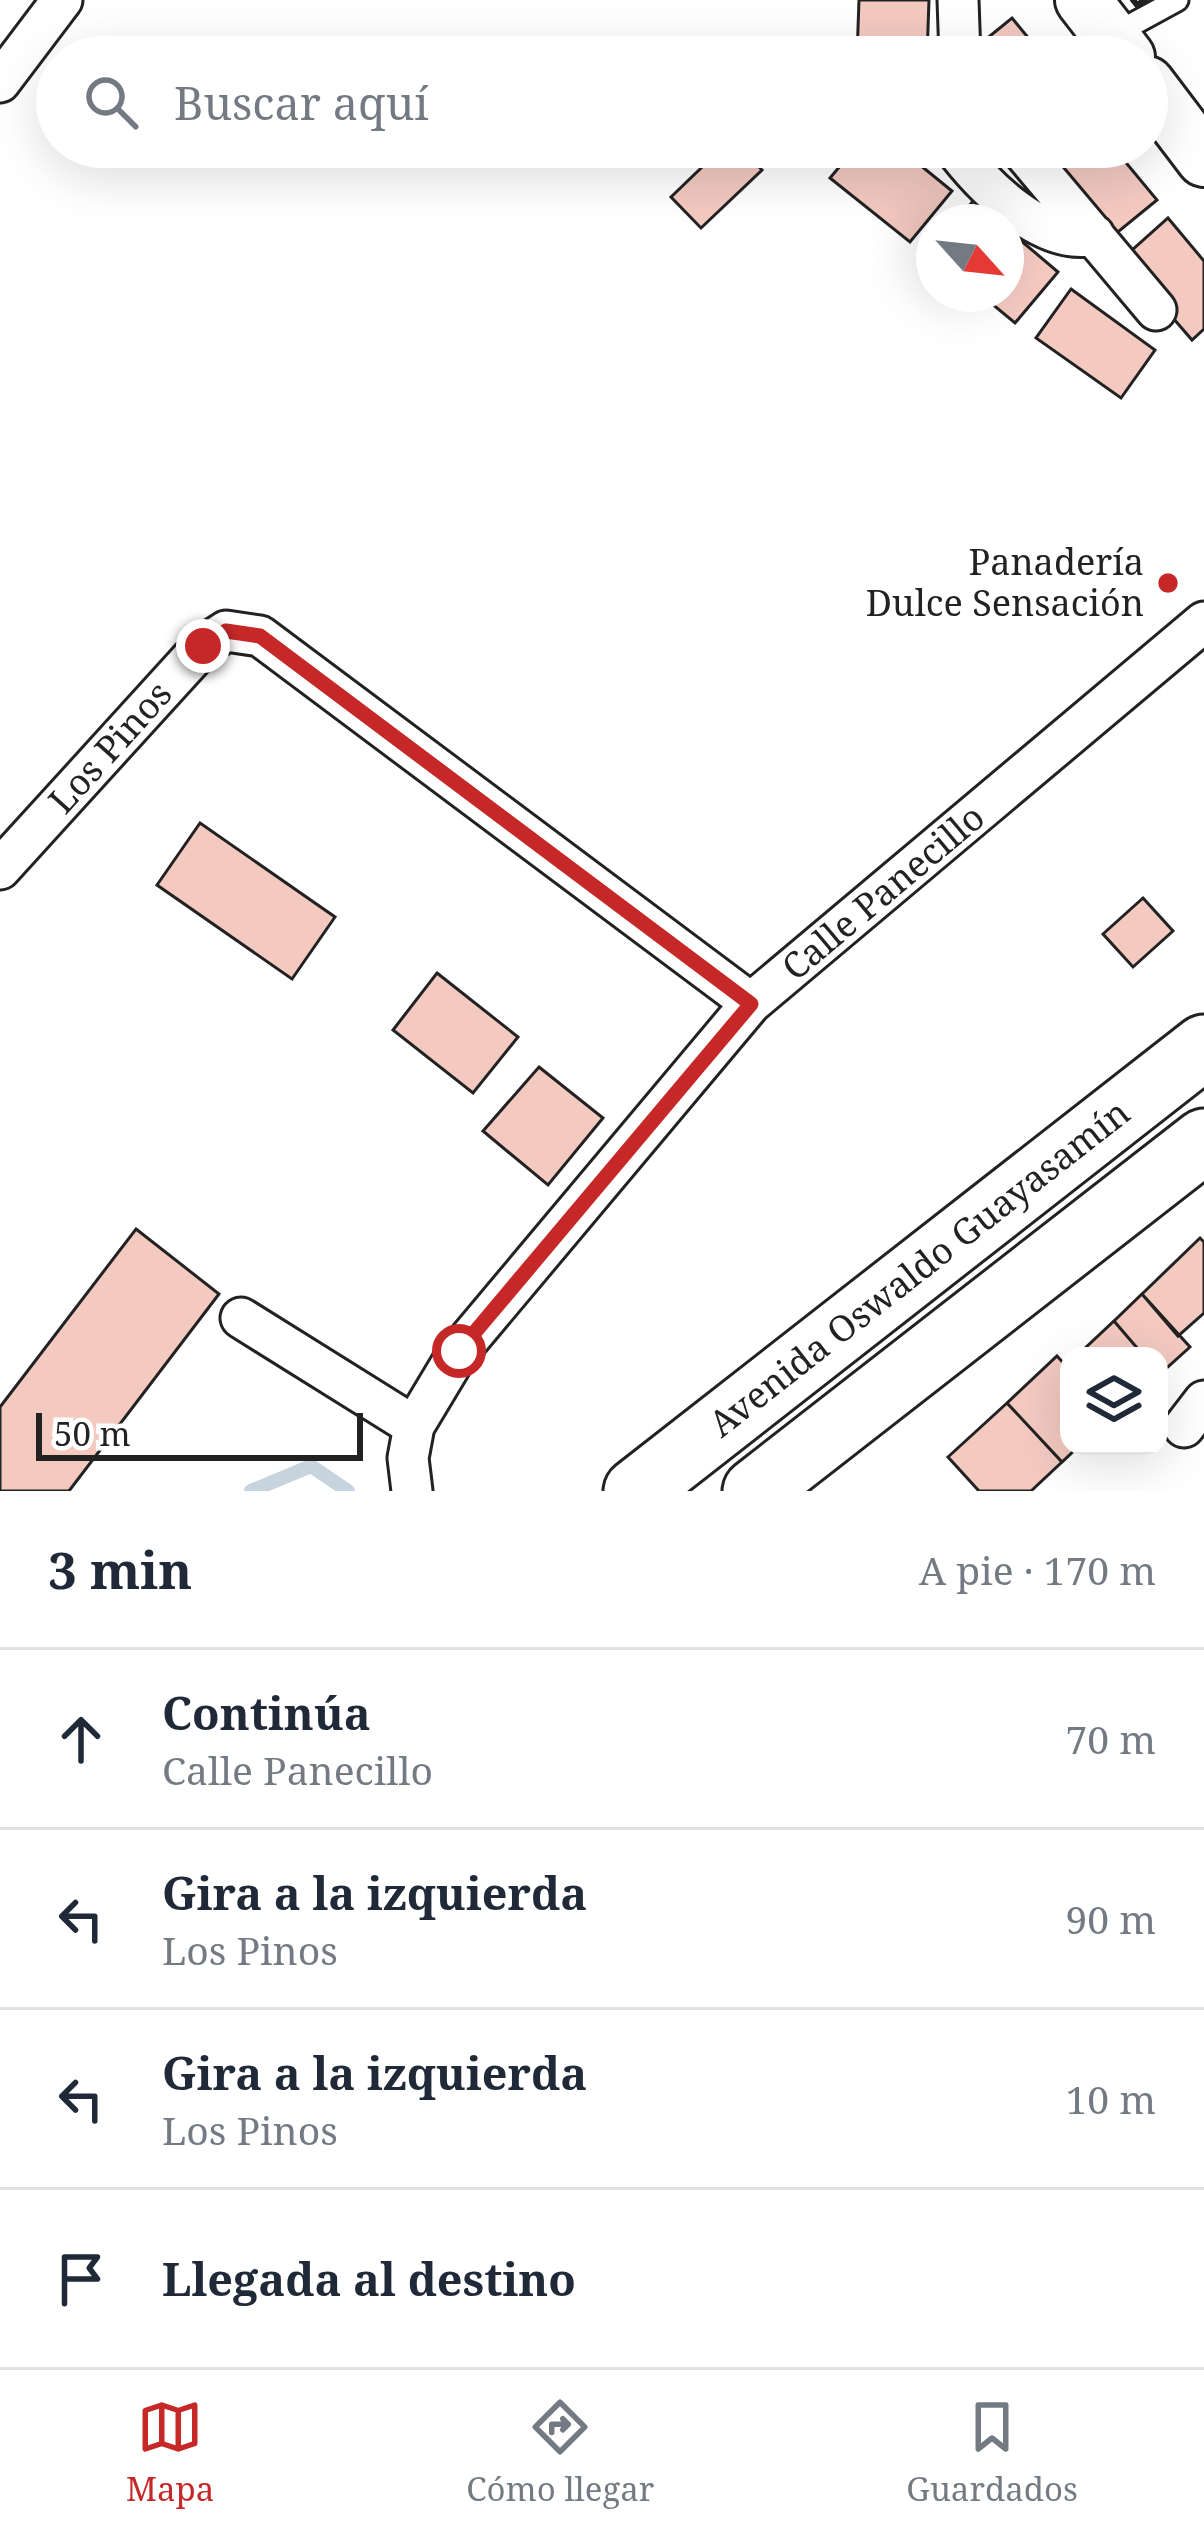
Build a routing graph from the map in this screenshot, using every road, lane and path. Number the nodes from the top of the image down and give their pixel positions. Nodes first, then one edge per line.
1 (62, 0) edge
2 (958, 0) edge
3 (1177, 0) edge
4 (1107, 31) edge
5 (959, 36) edge
6 (0, 82) edge
7 (1168, 112) edge
8 (1204, 159) edge
9 (972, 168) edge
10 (1037, 168) edge
11 (1094, 235) junction
12 (1156, 310) dead end
13 (1204, 622) edge
14 (0, 868) edge
15 (751, 1004) junction
16 (1204, 1047) edge
17 (1204, 1141) edge
18 (241, 1318) dead end
19 (414, 1426) junction
20 (412, 1491) edge
21 (636, 1491) edge
22 (755, 1491) edge

1 - 6 street
2 - 5 street
3 - 4 lane
7 - 8 street
9 - 11 street
10 - 11 street
11 - 12 street
13 - 15 street, Calle Panecillo
14 - 15 street, Los Pinos
15 - 19 street, Calle Panecillo
16 - 21 main road, Avenida Oswaldo Guayasamín
17 - 22 main road, Avenida Oswaldo Guayasamín
18 - 19 street
19 - 20 street, Calle Panecillo

